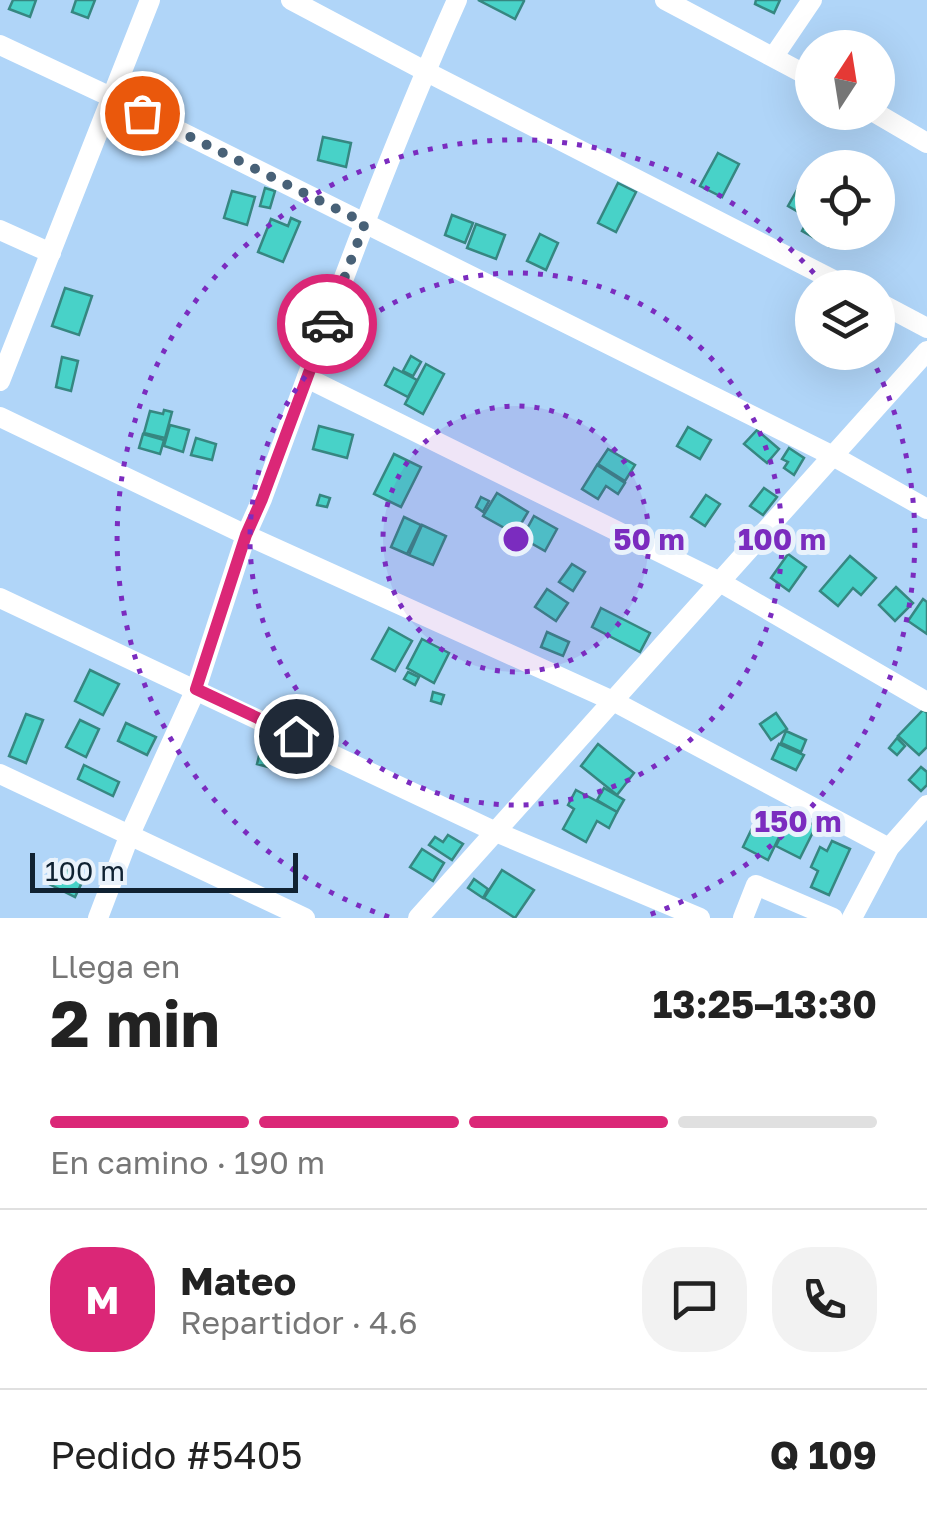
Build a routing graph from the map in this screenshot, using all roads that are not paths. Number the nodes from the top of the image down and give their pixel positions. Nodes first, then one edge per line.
1 (150, 0) edge
2 (292, 0) edge
3 (457, 0) edge
4 (665, 0) edge
5 (812, 0) edge
6 (0, 44) edge
7 (774, 56) junction
8 (795, 68) edge
9 (425, 71) junction
10 (111, 97) junction
11 (895, 124) edge
12 (927, 143) edge
13 (365, 223) junction
14 (0, 230) edge
15 (52, 253) junction
16 (814, 270) edge
17 (895, 311) edge
18 (927, 328) edge
19 (927, 351) edge
20 (307, 378) junction
21 (0, 381) edge
22 (0, 417) edge
23 (833, 456) junction
24 (927, 508) edge
25 (246, 535) junction
26 (720, 582) junction
27 (0, 598) edge
28 (196, 689) junction
29 (612, 702) junction
30 (927, 702) edge
31 (0, 774) edge
32 (927, 804) edge
33 (496, 832) junction
34 (130, 834) junction
35 (889, 848) junction
36 (98, 918) edge
37 (305, 918) edge
38 (418, 918) edge
39 (700, 918) edge
40 (743, 918) edge
41 (832, 918) edge
42 (852, 918) edge

1 - 10 street
2 - 9 street
3 - 9 street
4 - 7 street
5 - 7 street
6 - 10 street
7 - 8 street
9 - 13 street
9 - 16 street
10 - 13 street
10 - 15 street
11 - 12 street
13 - 20 street
13 - 23 street
14 - 15 street
15 - 21 street
17 - 18 street
19 - 23 street
20 - 25 street
20 - 26 street
22 - 25 street
23 - 24 street
23 - 26 street
25 - 28 street
25 - 29 street
26 - 29 street
26 - 30 street
27 - 28 street
28 - 33 street
28 - 34 street
29 - 33 street
29 - 35 street
31 - 34 street
32 - 35 street
33 - 38 street
33 - 39 street
34 - 36 street
34 - 37 street
35 - 42 street
40 - 41 street

